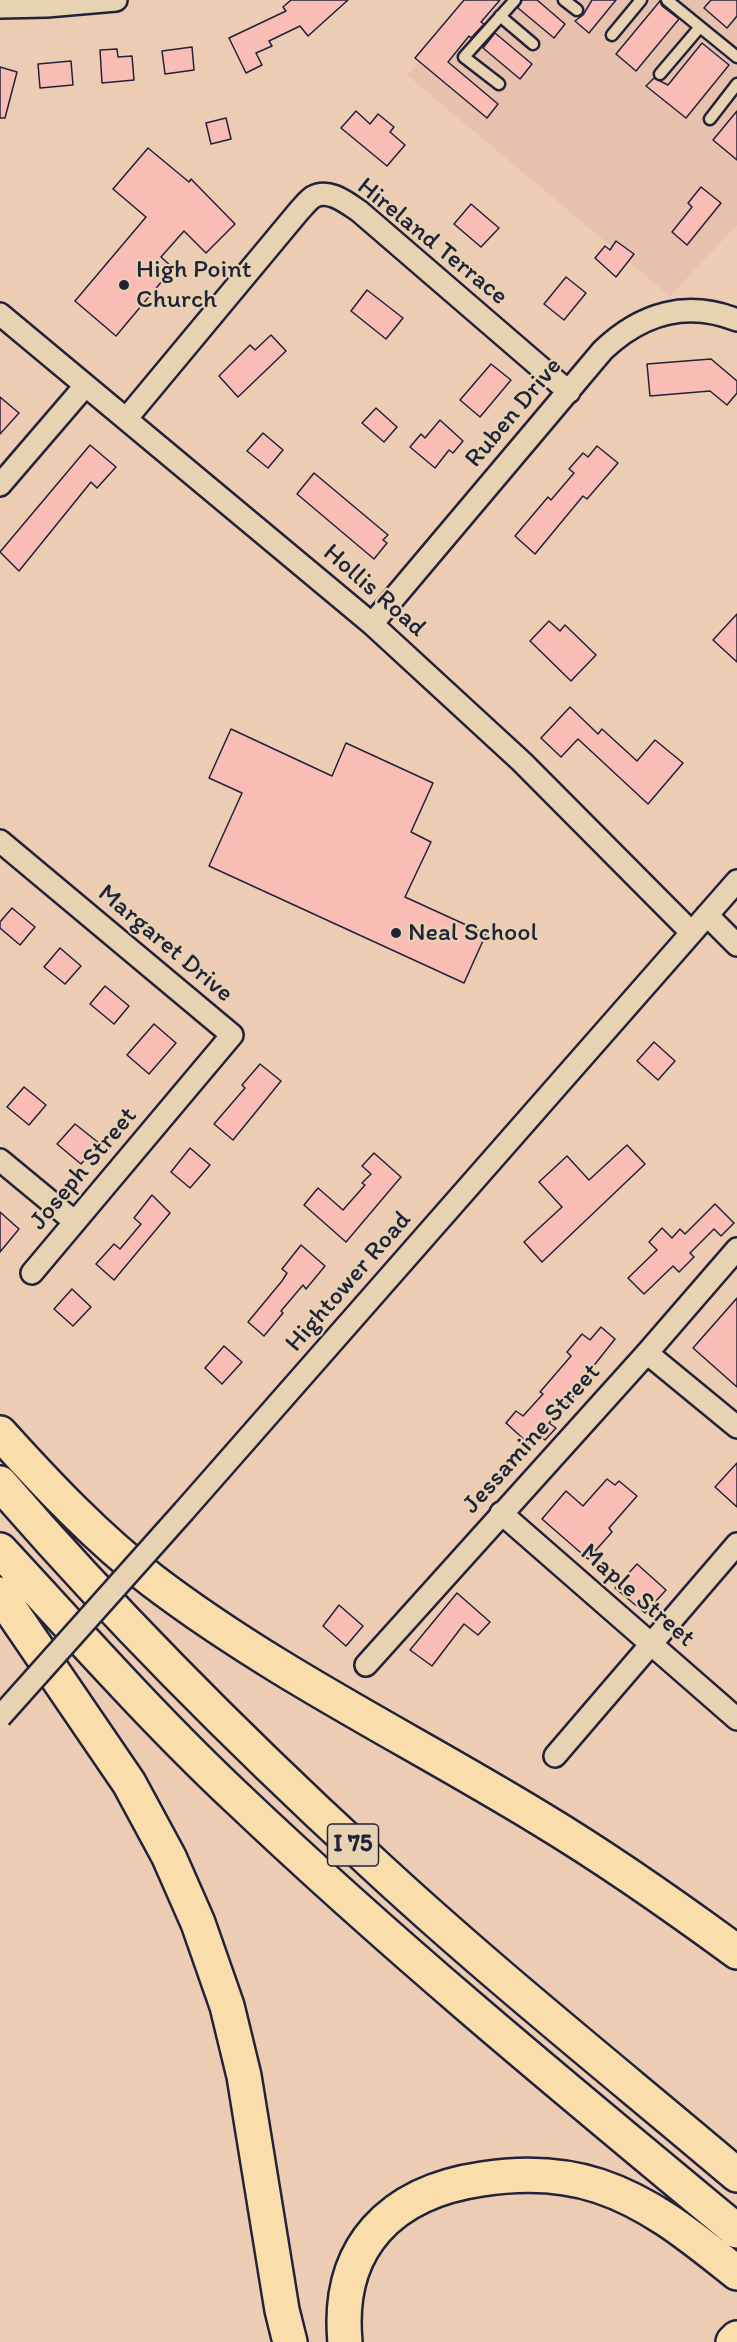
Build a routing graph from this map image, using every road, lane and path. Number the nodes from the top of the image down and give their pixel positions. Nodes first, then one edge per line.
1 (116, 0) edge
2 (514, 0) edge
3 (564, 0) edge
4 (641, 0) edge
5 (667, 0) edge
6 (0, 7) edge
7 (577, 10) dead end
8 (500, 16) junction
9 (700, 27) junction
10 (612, 35) dead end
11 (533, 44) dead end
12 (737, 57) edge
13 (660, 74) dead end
14 (499, 84) dead end
15 (737, 84) edge
16 (710, 119) dead end
17 (0, 314) edge
18 (737, 321) edge
19 (85, 386) junction
20 (568, 392) junction
21 (126, 419) junction
22 (0, 485) edge
23 (372, 624) junction
24 (0, 841) edge
25 (737, 881) edge
26 (707, 915) junction
27 (691, 932) junction
28 (737, 945) edge
29 (178, 1099) joint
30 (0, 1160) edge
31 (75, 1222) junction
32 (737, 1249) edge
33 (32, 1273) dead end
34 (647, 1353) junction
35 (737, 1427) edge
36 (0, 1433) edge
37 (0, 1483) edge
38 (501, 1513) junction
39 (737, 1544) edge
40 (0, 1550) edge
41 (0, 1594) edge
42 (651, 1644) junction
43 (366, 1665) dead end
44 (0, 1717) edge
45 (737, 1719) edge
46 (555, 1756) dead end
47 (737, 1952) edge
48 (737, 2175) edge
49 (737, 2230) edge
50 (737, 2273) edge
51 (737, 2338) edge
52 (290, 2342) edge
53 (345, 2342) edge
54 (733, 2342) edge

1 - 6 street
2 - 8 lane
3 - 7 lane
4 - 10 lane
5 - 9 lane
8 - 11 lane
8 - 14 lane
9 - 12 lane
9 - 13 lane
15 - 16 lane
17 - 19 street, Hollis Road
18 - 20 street, Ruben Drive
19 - 21 street, Hollis Road
19 - 22 street
20 - 21 street, Hireland Terrace
20 - 23 street, Ruben Drive
21 - 23 street, Hollis Road
23 - 27 street, Hollis Road
24 - 29 street, Margaret Drive
25 - 26 street, Hightower Road
26 - 27 street, Hightower Road
26 - 28 street
27 - 44 street, Hightower Road, bridge
29 - 31 street, Joseph Street
30 - 31 street
31 - 33 street, Joseph Street
32 - 34 street, Jessamine Street
34 - 35 street
34 - 38 street, Jessamine Street
36 - 47 main road
37 - 48 main road, I 75
38 - 42 street, Maple Street
38 - 43 street, Jessamine Street
39 - 42 street
40 - 49 main road, I 75
41 - 52 main road
42 - 45 street, Maple Street
42 - 46 street
50 - 53 main road
51 - 54 main road

